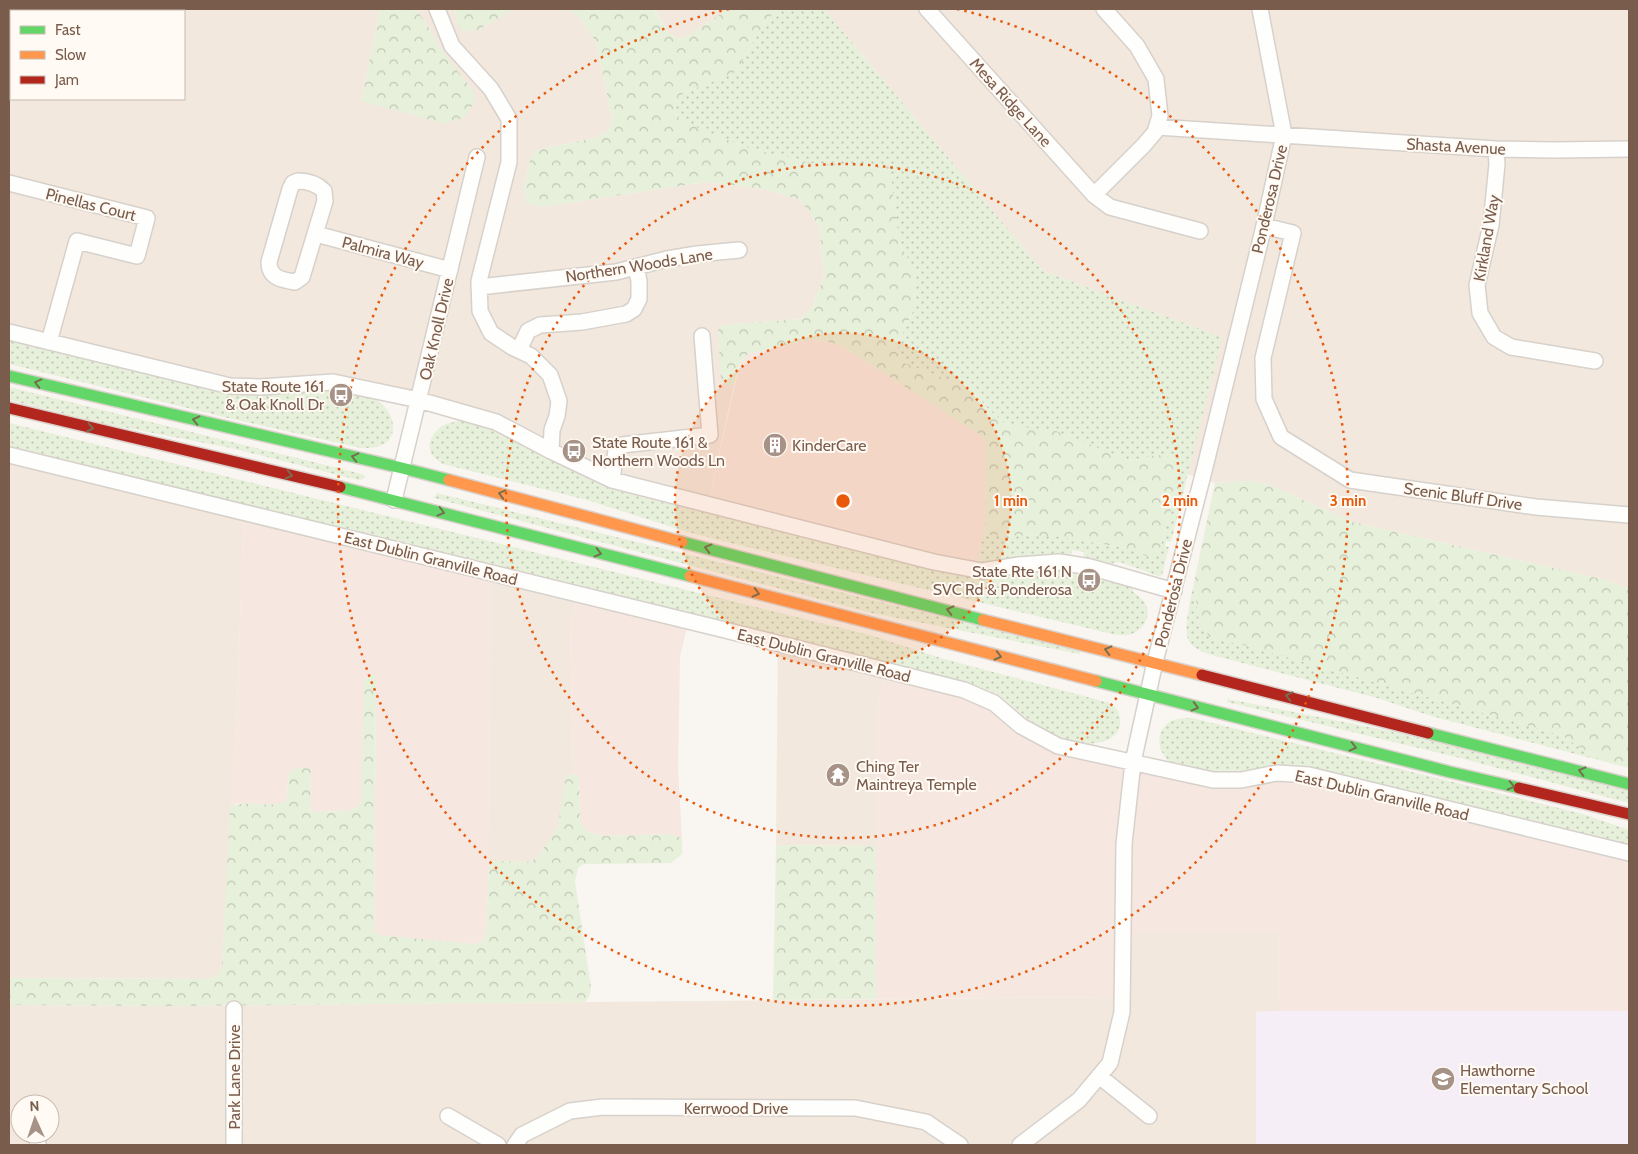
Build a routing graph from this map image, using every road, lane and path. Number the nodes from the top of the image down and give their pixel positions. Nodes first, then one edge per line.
1 (437, 9) edge
2 (927, 9) edge
3 (1104, 9) edge
4 (1260, 9) edge
5 (1157, 127) junction
6 (1284, 135) junction
7 (1496, 149) junction
8 (1629, 149) edge
9 (477, 157) dead end
10 (9, 183) edge
11 (1094, 195) junction
12 (1264, 226) junction
13 (1200, 231) dead end
14 (316, 234) junction
15 (739, 250) dead end
16 (636, 267) junction
17 (450, 270) junction
18 (478, 287) junction
19 (9, 332) edge
20 (702, 336) dead end
21 (49, 342) junction
22 (519, 350) junction
23 (1595, 361) dead end
24 (9, 376) edge
25 (419, 400) junction
26 (9, 408) edge
27 (550, 451) junction
28 (9, 454) edge
29 (402, 468) junction
30 (612, 480) junction
31 (394, 500) junction
32 (1629, 515) edge
33 (1174, 591) junction
34 (886, 627) junction
35 (992, 643) dead end
36 (1155, 662) junction
37 (1116, 665) dead end
38 (1173, 689) dead end
39 (1227, 693) dead end
40 (1148, 694) junction
41 (1458, 740) junction
42 (1133, 762) junction
43 (1629, 784) edge
44 (1629, 814) edge
45 (1629, 853) edge
46 (234, 1009) dead end
47 (1099, 1076) junction
48 (448, 1116) dead end
49 (1149, 1116) dead end
50 (234, 1145) edge
51 (498, 1145) edge
52 (515, 1145) edge
53 (960, 1145) edge
54 (1020, 1145) edge

1 - 18 street
2 - 11 street, Mesa Ridge Lane
3 - 5 street
4 - 6 street, Ponderosa Drive
5 - 6 street, Shasta Avenue
5 - 11 street
6 - 7 street, Shasta Avenue
6 - 12 street, Ponderosa Drive
7 - 8 street, Shasta Avenue
7 - 23 street, Kirkland Way
9 - 17 street, Oak Knoll Drive
10 - 21 street, Pinellas Court
11 - 13 street, Mesa Ridge Lane
12 - 32 street, Scenic Bluff Drive
12 - 33 street, Ponderosa Drive
14 - 14 street
14 - 17 street, Palmira Way
15 - 16 street, Northern Woods Lane
16 - 18 street, Northern Woods Lane
16 - 22 street
17 - 25 street, Oak Knoll Drive
18 - 22 street
19 - 21 street
20 - 30 street
21 - 25 street
22 - 27 street
29 -> 24 main road
25 - 27 street
25 - 29 street, Oak Knoll Drive
26 -> 31 main road
27 - 30 street
28 - 42 street, East Dublin Granville Road
29 - 31 street, Oak Knoll Drive
36 -> 29 main road
30 - 33 street
31 -> 34 main road
33 - 36 street, Ponderosa Drive
34 - 35 main road
34 -> 40 main road
36 - 37 main road
36 - 40 street, Ponderosa Drive
41 -> 36 main road
38 - 40 main road
39 - 41 main road
40 - 42 street, Ponderosa Drive
40 -> 44 main road
43 -> 41 main road
42 - 45 street, East Dublin Granville Road
42 - 47 street, Ponderosa Drive
46 - 50 street, Park Lane Drive
47 - 49 street
47 - 54 street, Ponderosa Drive
48 - 51 street
52 - 53 street, Kerrwood Drive

